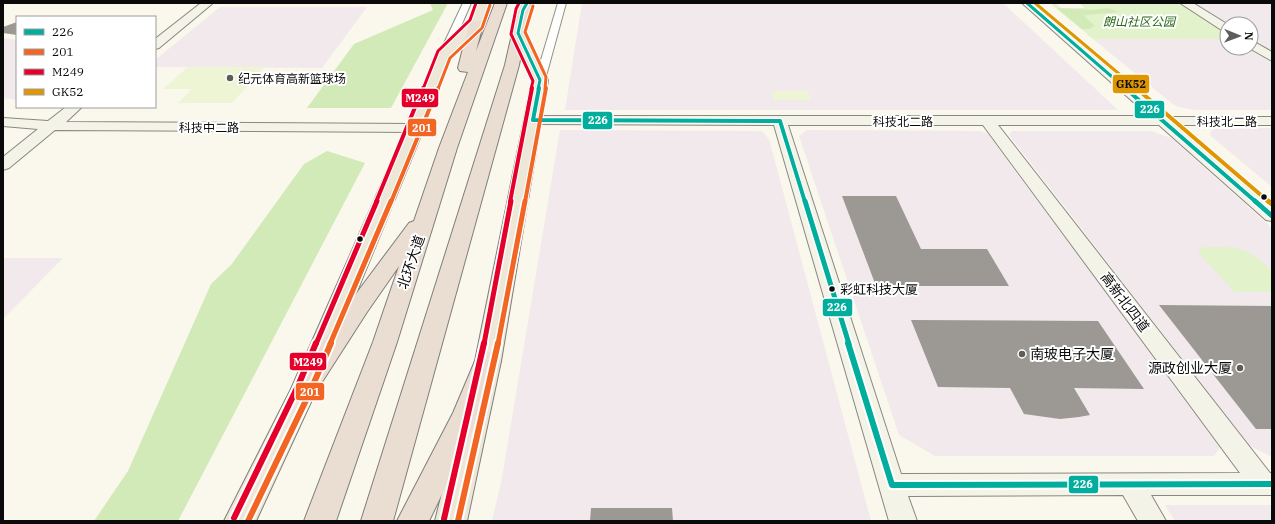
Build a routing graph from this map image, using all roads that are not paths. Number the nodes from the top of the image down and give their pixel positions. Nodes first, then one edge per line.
1 (208, 3) edge
2 (467, 3) edge
3 (483, 3) edge
4 (502, 3) edge
5 (562, 3) edge
6 (1027, 3) edge
7 (1035, 3) edge
8 (1185, 3) edge
9 (525, 5) edge
10 (476, 24) junction
11 (1219, 24) edge
12 (518, 33) junction
13 (156, 44) edge
14 (1259, 49) edge
15 (444, 54) junction
16 (1272, 57) edge
17 (540, 80) junction
18 (74, 108) edge
19 (533, 120) junction
20 (780, 121) junction
21 (987, 121) junction
22 (1169, 121) junction
23 (1272, 121) edge
24 (3, 122) edge
25 (51, 126) junction
26 (415, 128) junction
27 (448, 148) junction
28 (3, 165) edge
29 (431, 202) junction
30 (1272, 204) edge
31 (1272, 216) edge
32 (488, 361) junction
33 (304, 389) junction
34 (1130, 484) junction
35 (1268, 484) edge
36 (892, 485) junction
37 (240, 521) edge
38 (320, 521) edge
39 (377, 521) edge
40 (413, 521) edge
41 (451, 521) edge
42 (903, 521) edge
43 (1152, 521) edge

1 - 13 street
2 - 15 street
3 - 10 main road
4 - 27 highway, 北环大道
5 - 17 street
6 - 22 street
7 - 22 street
8 - 11 street
9 - 12 highway
10 - 15 main road
10 - 27 highway
12 - 17 main road
12 - 39 highway
14 - 16 street
15 - 26 main road
17 - 19 main road
18 - 25 street
19 - 20 street, 科技北二路
19 - 32 main road
20 - 21 street, 科技北二路
20 - 36 street
21 - 22 street, 科技北二路
21 - 35 street, 高新北四道
22 - 23 street, 科技北二路
22 - 30 street
22 - 31 street
24 - 25 street, 科技中二路
25 - 26 street, 科技中二路
25 - 28 street
26 - 33 main road
27 - 29 highway, 北环大道
29 - 33 highway
29 - 38 highway, 北环大道
32 - 40 highway
32 - 41 main road
33 - 37 main road
34 - 35 street
34 - 36 street
34 - 43 street
36 - 42 street

